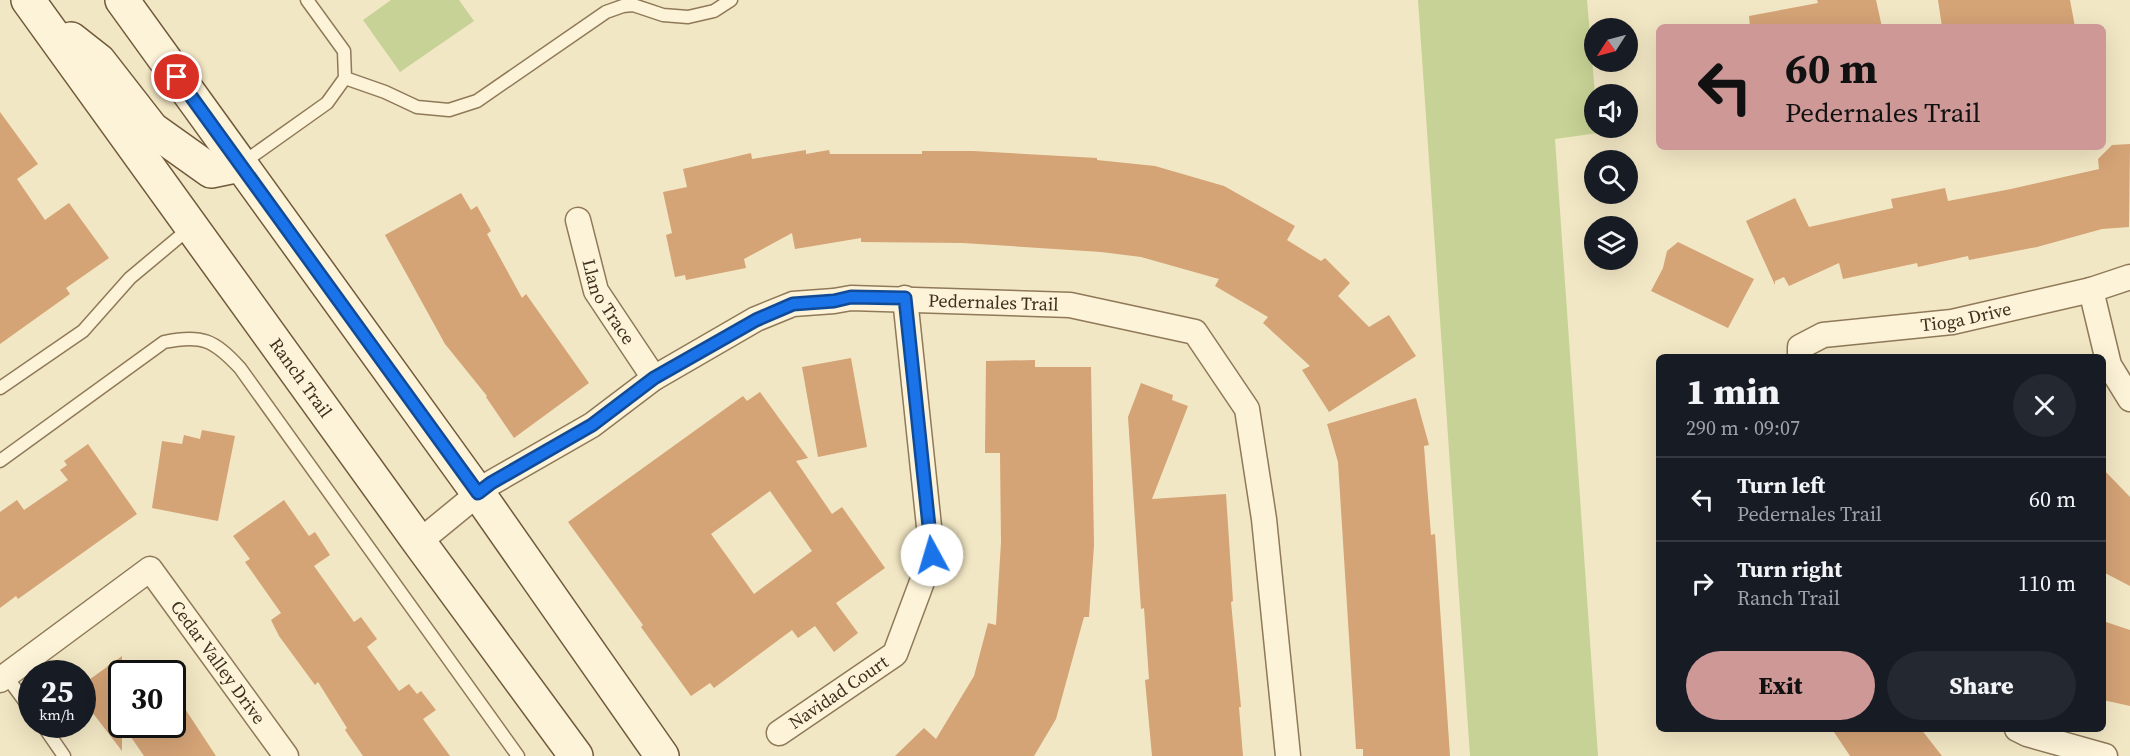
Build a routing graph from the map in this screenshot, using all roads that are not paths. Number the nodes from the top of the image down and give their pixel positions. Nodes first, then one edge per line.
1 (122, 0) edge
2 (307, 0) edge
3 (731, 0) edge
4 (33, 7) edge
5 (345, 78) junction
6 (240, 165) junction
7 (578, 220) dead end
8 (192, 226) junction
9 (2130, 278) edge
10 (2091, 290) junction
11 (905, 298) junction
12 (1800, 352) edge
13 (654, 378) junction
14 (0, 388) edge
15 (2130, 399) edge
16 (0, 461) edge
17 (478, 493) junction
18 (419, 542) junction
19 (3, 678) edge
20 (18, 695) edge
21 (2023, 732) edge
22 (779, 733) dead end
23 (52, 738) edge
24 (64, 756) edge
25 (286, 756) edge
26 (518, 756) edge
27 (576, 756) edge
28 (662, 756) edge
29 (1288, 756) edge
30 (2105, 756) edge

1 - 6 main road
2 - 5 lane
3 - 5 lane
4 - 6 main road
4 - 8 main road, Ranch Trail
5 - 6 lane
6 - 17 main road
7 - 13 street, Llano Trace
8 - 14 lane
8 - 18 main road, Ranch Trail
9 - 10 street, Tioga Drive
10 - 12 street, Tioga Drive
10 - 15 street
11 - 13 street, Pedernales Trail
11 - 22 street, Navidad Court
11 - 29 street, Pedernales Trail
13 - 17 street, Pedernales Trail
16 - 26 lane
17 - 18 street, Pedernales Trail
17 - 28 main road
18 - 27 main road, Ranch Trail
19 - 20 lane
19 - 25 street, Cedar Valley Drive
21 - 30 street
23 - 24 lane

